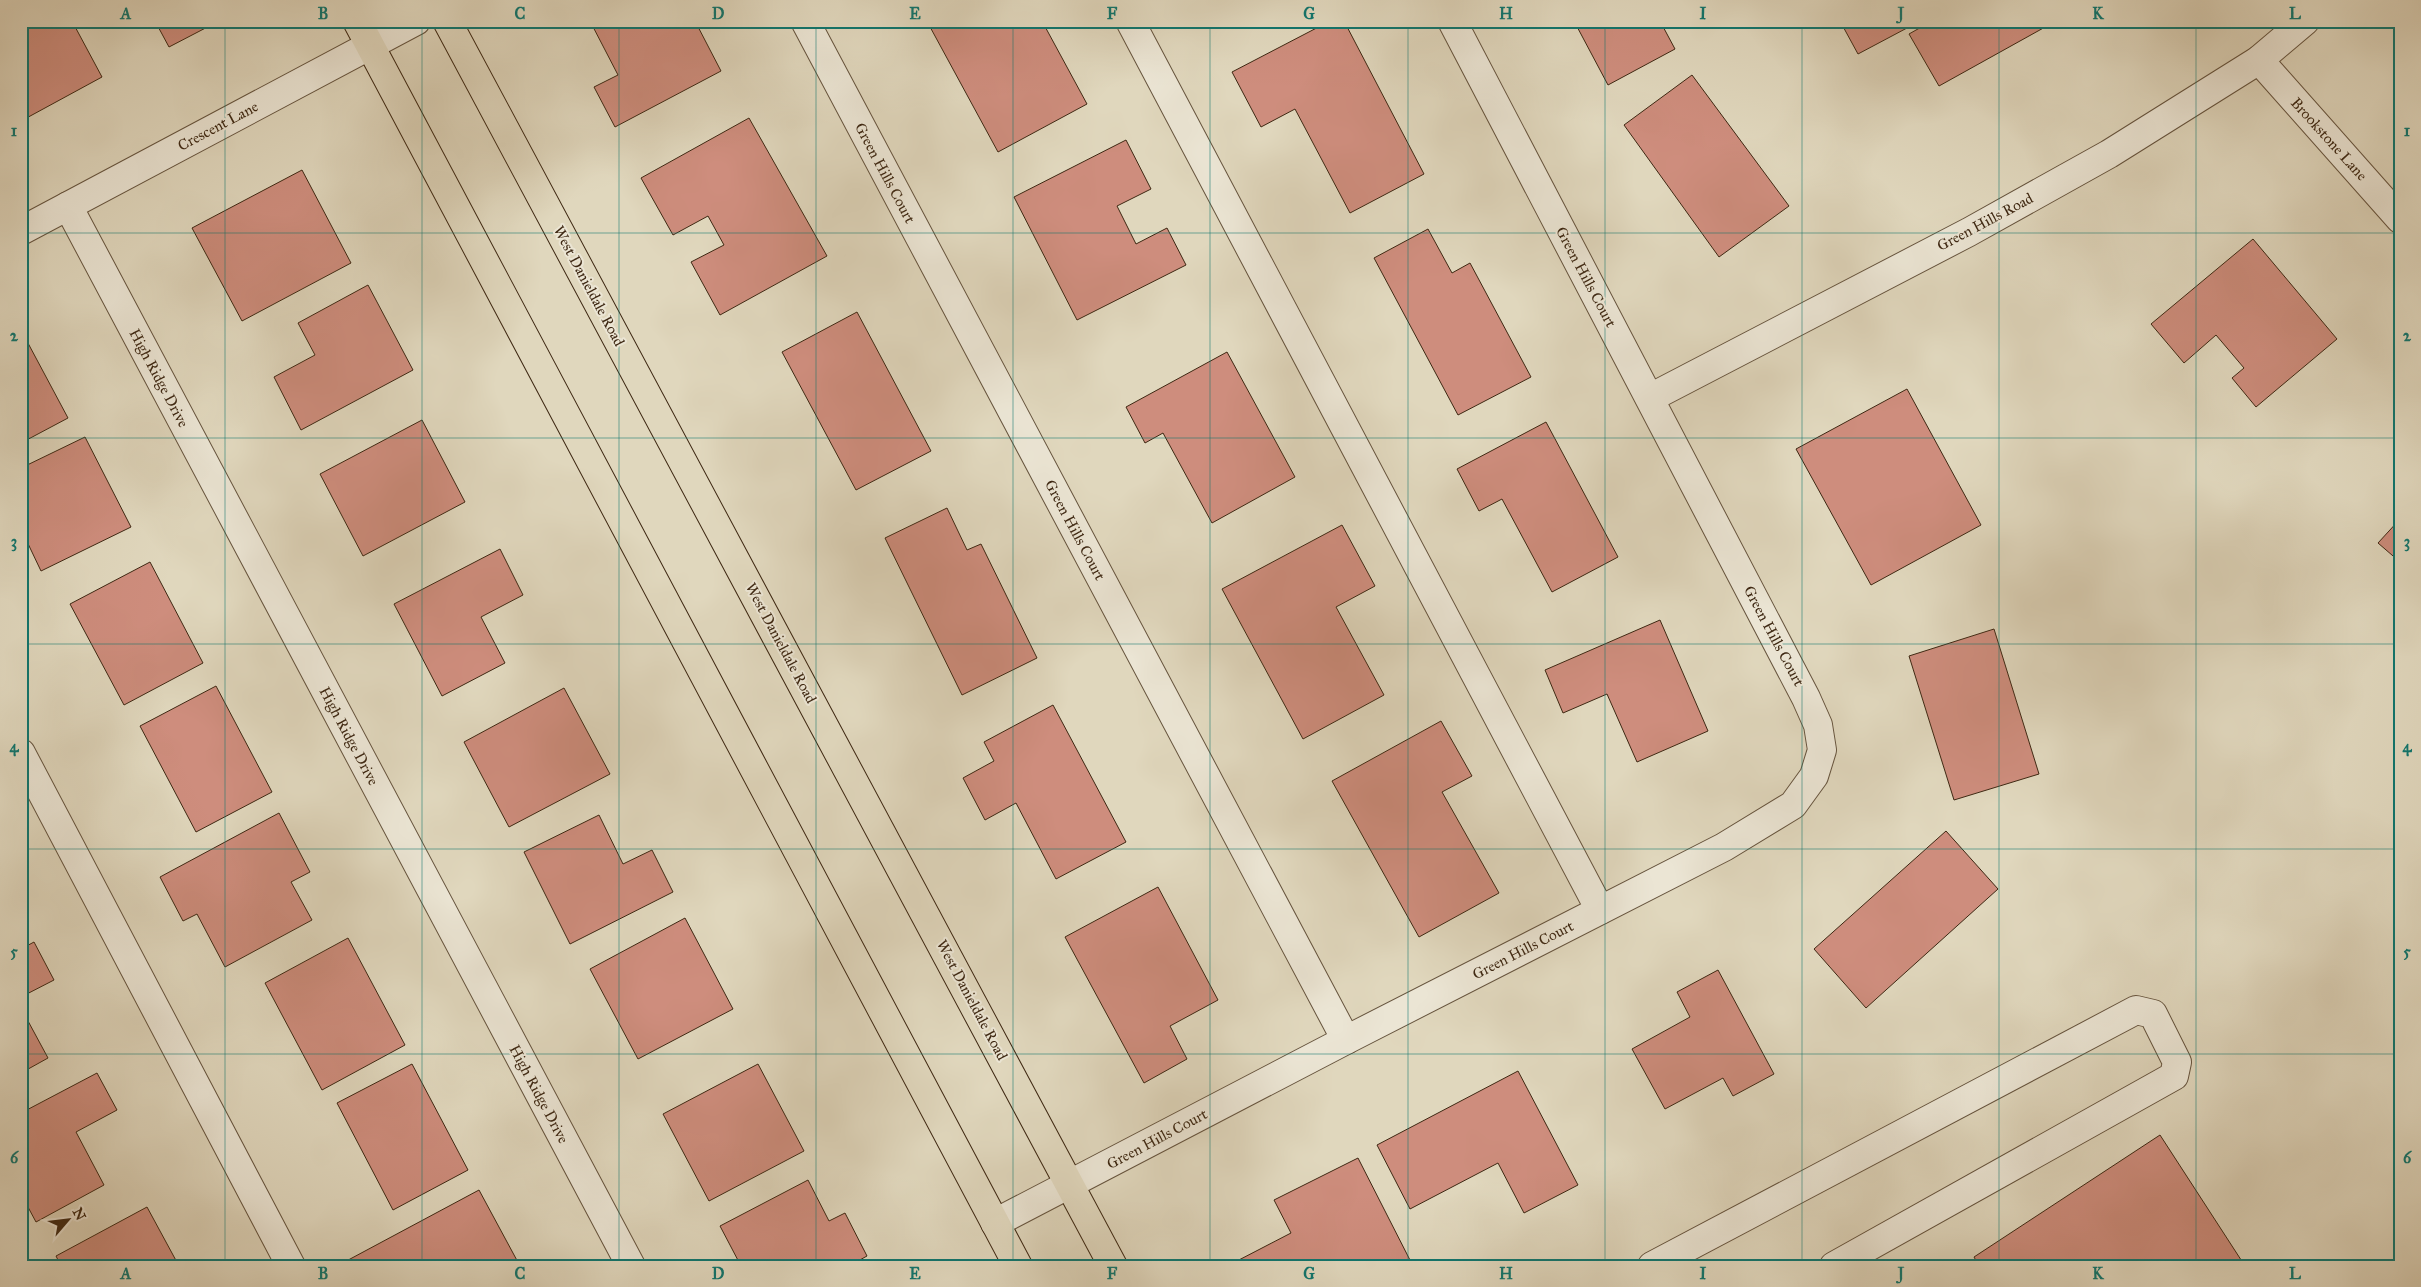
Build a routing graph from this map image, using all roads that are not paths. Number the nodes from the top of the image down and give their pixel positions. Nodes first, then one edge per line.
1 (357, 21) edge
2 (416, 21) edge
3 (447, 21) edge
4 (805, 21) edge
5 (1130, 21) edge
6 (1452, 21) edge
7 (2305, 21) edge
8 (370, 46) junction
9 (2259, 60) junction
10 (68, 206) junction
11 (2400, 219) edge
12 (21, 231) edge
13 (1650, 398) junction
14 (21, 753) edge
15 (1600, 910) junction
16 (1346, 1040) junction
17 (1071, 1184) junction
18 (995, 1223) junction
19 (1668, 1262) edge
20 (291, 1266) edge
21 (631, 1266) edge
22 (1018, 1266) edge
23 (1113, 1266) edge
24 (1834, 1266) edge

1 - 8 main road
2 - 8 street, Crescent Lane
3 - 17 main road, West Danieldale Road
4 - 16 street, Green Hills Court
5 - 15 street
6 - 13 street, Green Hills Court
7 - 9 street, Green Hills Road
8 - 10 street, Crescent Lane
8 - 18 main road
9 - 11 street, Brookstone Lane
9 - 13 street, Green Hills Road
10 - 12 street, Crescent Lane
10 - 21 street, High Ridge Drive
13 - 15 street, Green Hills Court
14 - 20 street
15 - 16 street, Green Hills Court
16 - 17 street, Green Hills Court
17 - 18 street, Green Hills Court
17 - 23 main road, West Danieldale Road
18 - 22 main road
19 - 24 street

